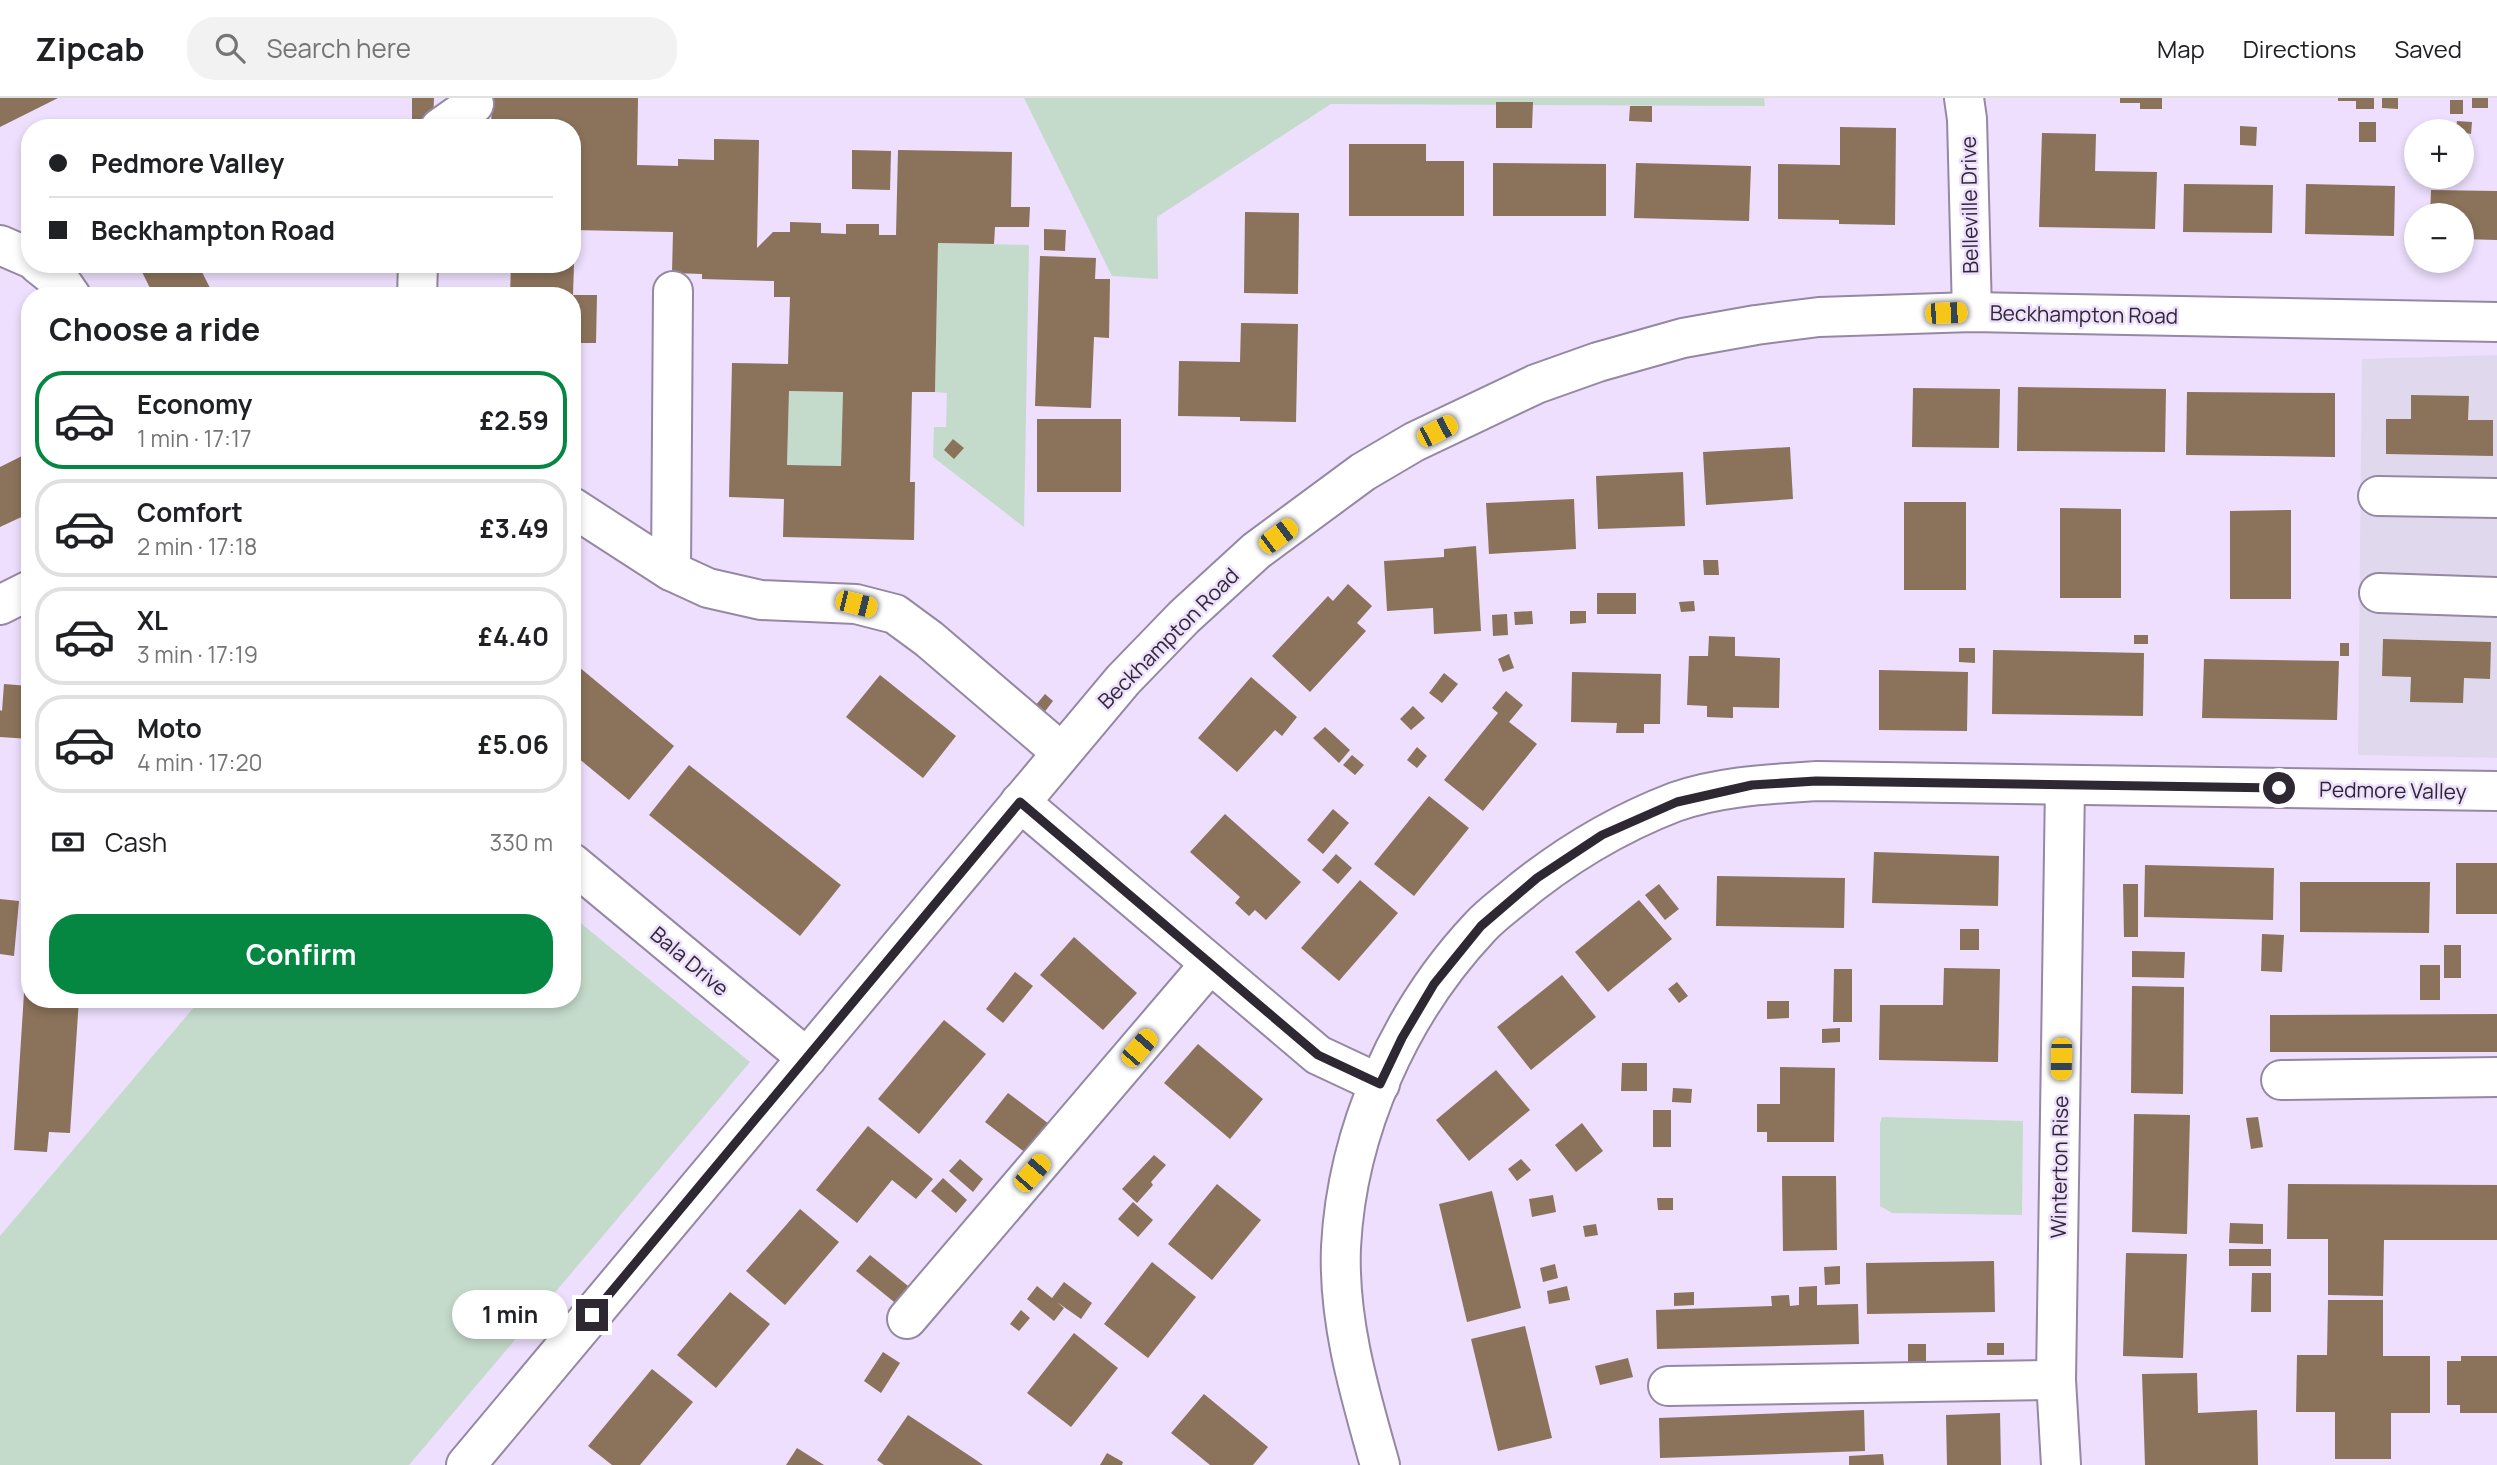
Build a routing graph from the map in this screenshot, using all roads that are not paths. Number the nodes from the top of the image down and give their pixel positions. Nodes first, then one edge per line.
1 (1965, 98) edge
2 (474, 104) dead end
3 (453, 119) edge
4 (0, 245) edge
5 (21, 254) edge
6 (49, 273) edge
7 (65, 287) edge
8 (673, 291) dead end
9 (1972, 312) junction
10 (2497, 322) edge
11 (2378, 496) dead end
12 (2497, 498) edge
13 (581, 513) edge
14 (671, 570) junction
15 (2379, 593) dead end
16 (21, 594) edge
17 (2497, 597) edge
18 (0, 605) edge
19 (1061, 752) junction
20 (2065, 785) junction
21 (2497, 791) edge
22 (1020, 802) junction
23 (581, 870) edge
24 (1210, 964) junction
25 (807, 1058) junction
26 (2497, 1077) edge
27 (2281, 1080) dead end
28 (1380, 1084) junction
29 (907, 1319) dead end
30 (2056, 1380) junction
31 (1668, 1386) dead end
32 (467, 1465) edge
33 (1380, 1465) edge
34 (2061, 1465) edge

1 - 9 street, Belleville Drive
2 - 3 street
4 - 5 street
6 - 7 street
8 - 14 street
9 - 10 street, Beckhampton Road
9 - 19 street, Beckhampton Road
11 - 12 street
13 - 14 street
14 - 19 street
15 - 17 street
16 - 18 street
19 - 22 street, Beckhampton Road
20 - 21 street, Pedmore Valley
20 - 28 street, Pedmore Valley
20 - 30 street, Winterton Rise
22 - 24 street
22 - 25 street, Beckhampton Road
23 - 25 street, Bala Drive
24 - 28 street
24 - 29 street
25 - 32 street, Beckhampton Road
26 - 27 street
28 - 33 street, Pedmore Valley
30 - 31 street
30 - 34 street, Winterton Rise

